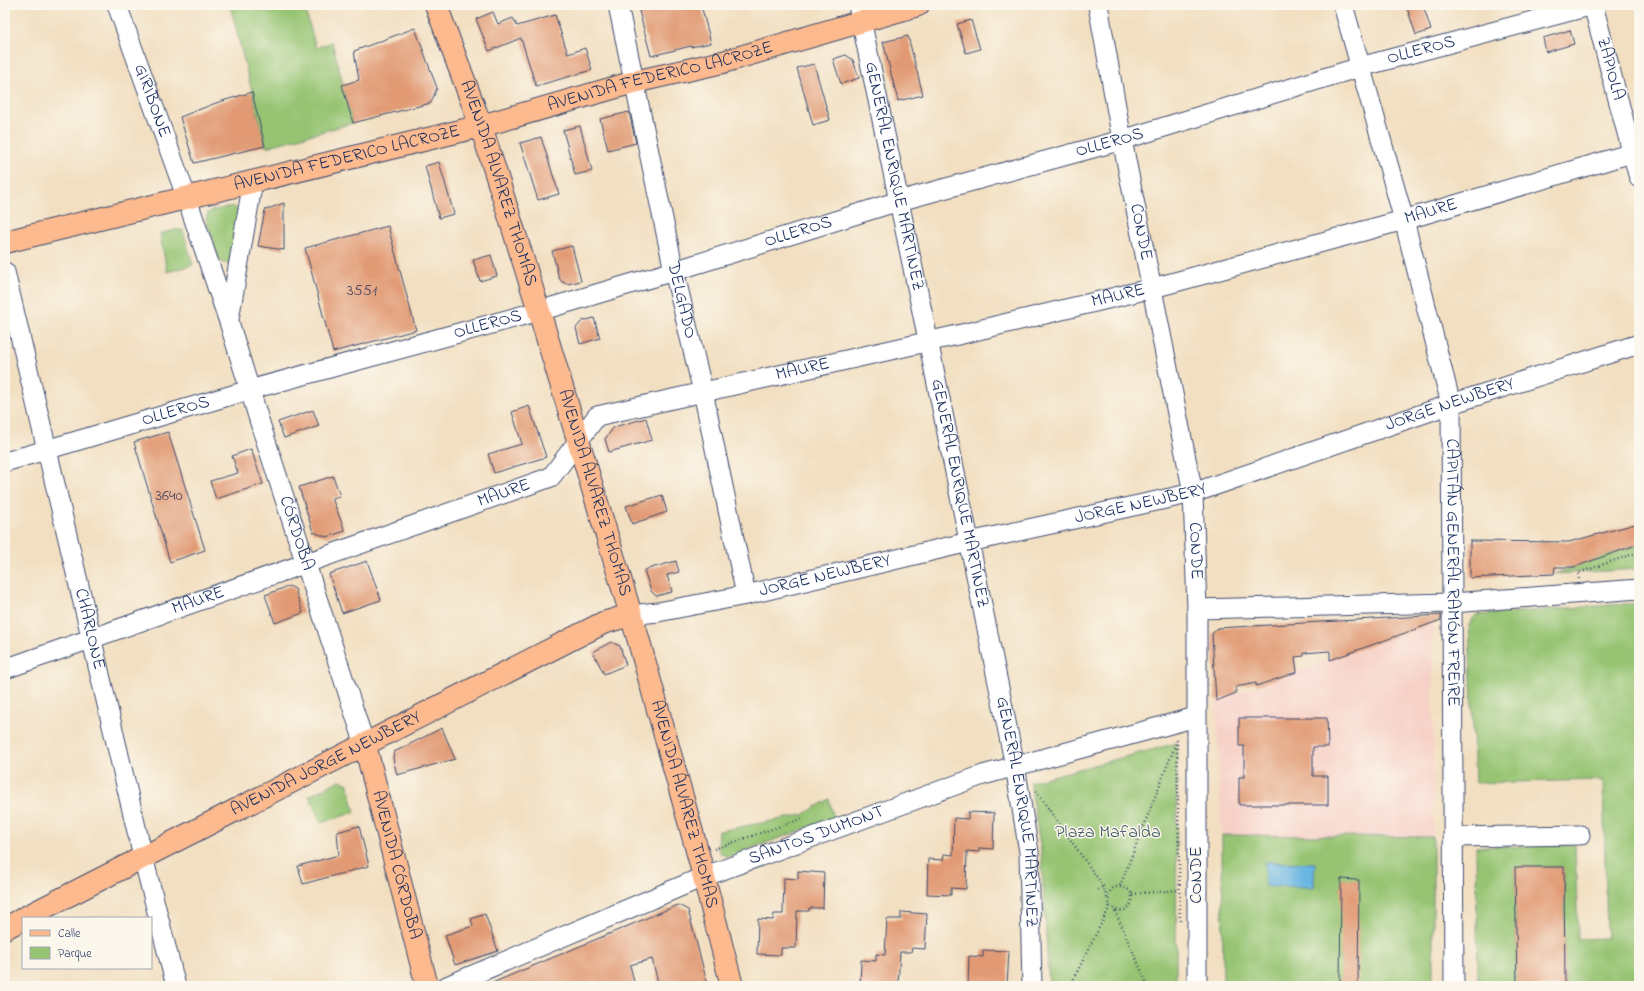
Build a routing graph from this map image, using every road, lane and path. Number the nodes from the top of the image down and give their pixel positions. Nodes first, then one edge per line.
1 (117, 5) edge
2 (436, 5) edge
3 (618, 5) edge
4 (918, 5) edge
5 (1098, 5) edge
6 (1343, 5) edge
7 (1593, 5) edge
8 (859, 13) edge
9 (1360, 67) junction
10 (634, 82) junction
11 (481, 126) junction
12 (1122, 140) junction
13 (1636, 152) edge
14 (1639, 178) edge
15 (252, 180) junction
16 (186, 196) junction
17 (899, 201) junction
18 (1404, 220) junction
19 (5, 242) edge
20 (674, 271) junction
21 (5, 272) edge
22 (1153, 288) junction
23 (539, 311) junction
24 (229, 322) junction
25 (928, 340) junction
26 (1639, 344) edge
27 (249, 390) junction
28 (703, 392) junction
29 (1451, 404) junction
30 (578, 441) junction
31 (46, 450) junction
32 (5, 462) edge
33 (1193, 492) junction
34 (969, 542) junction
35 (1639, 552) edge
36 (305, 563) junction
37 (1639, 589) edge
38 (1581, 593) junction
39 (746, 595) junction
40 (1452, 602) junction
41 (1197, 609) junction
42 (630, 615) junction
43 (91, 640) junction
44 (5, 669) edge
45 (1196, 717) junction
46 (365, 745) junction
47 (1015, 766) junction
48 (1035, 789) dead end
49 (804, 818) dead end
50 (1580, 835) dead end
51 (1454, 837) junction
52 (713, 849) dead end
53 (143, 857) junction
54 (704, 877) junction
55 (1103, 886) junction
56 (1120, 886) junction
57 (1098, 890) dead end
58 (1179, 890) junction
59 (1132, 894) junction
60 (1107, 898) junction
61 (1110, 906) junction
62 (1114, 910) junction
63 (26, 917) edge
64 (22, 919) edge
65 (1180, 922) dead end
66 (5, 928) edge
67 (176, 986) edge
68 (427, 986) edge
69 (447, 986) edge
70 (732, 986) edge
71 (1032, 986) edge
72 (1070, 986) edge
73 (1148, 986) edge
74 (1196, 986) edge
75 (1454, 986) edge

1 - 16 street, GIRIBONE
2 - 11 main road, AVENIDA ÁLVAREZ THOMAS
3 - 10 street, DELGADO
4 - 8 main road, AVENIDA FEDERICO LACROZE
5 - 12 street, CONDE
6 - 9 street, CAPITÁN GENERAL RAMÓN FREIRE
7 - 9 street, OLLEROS
7 - 13 street, ZAPIOLA
8 - 10 main road, AVENIDA FEDERICO LACROZE
8 - 17 street, GENERAL ENRIQUE MARTÍNEZ
9 - 12 street, OLLEROS
9 - 18 street, CAPITÁN GENERAL RAMÓN FREIRE
10 - 11 main road, AVENIDA FEDERICO LACROZE
10 - 20 street, DELGADO
11 - 15 main road, AVENIDA FEDERICO LACROZE
11 - 23 main road, AVENIDA ÁLVAREZ THOMAS
12 - 17 street, OLLEROS
12 - 22 street, CONDE
13 - 14 street, ZAPIOLA
13 - 18 street, MAURE
15 - 16 main road, AVENIDA FEDERICO LACROZE
15 - 24 street, CÓRDOBA
16 - 19 main road, AVENIDA FEDERICO LACROZE
16 - 24 street, CÓRDOBA
17 - 20 street, OLLEROS
17 - 25 street, GENERAL ENRIQUE MARTÍNEZ
18 - 22 street, MAURE
18 - 29 street, CAPITÁN GENERAL RAMÓN FREIRE
20 - 23 street, OLLEROS
20 - 28 street, DELGADO
21 - 31 street, CHARLONE
22 - 25 street, MAURE
22 - 33 street, CONDE
23 - 27 street, OLLEROS
23 - 30 main road, AVENIDA ÁLVAREZ THOMAS
24 - 27 street, CÓRDOBA
25 - 28 street, MAURE
25 - 34 street, GENERAL ENRIQUE MARTÍNEZ
26 - 29 street, JORGE NEWBERY
27 - 31 street, OLLEROS
27 - 36 street, CÓRDOBA
28 - 30 street, MAURE
28 - 39 street, DELGADO
29 - 33 street, JORGE NEWBERY
29 - 40 street, CAPITÁN GENERAL RAMÓN FREIRE
30 - 36 street, MAURE
30 - 42 main road, AVENIDA ÁLVAREZ THOMAS
31 - 32 street, OLLEROS
31 - 43 street, CHARLONE
33 - 34 street, JORGE NEWBERY
33 - 41 street, CONDE
34 - 39 street, JORGE NEWBERY
34 - 47 street, GENERAL ENRIQUE MARTÍNEZ
35 - 38 path
36 - 43 street, MAURE
36 - 46 street, CÓRDOBA
37 - 38 street
38 - 40 street
39 - 42 street, JORGE NEWBERY
40 - 41 street
40 - 51 street, CAPITÁN GENERAL RAMÓN FREIRE
41 - 45 street, CONDE
42 - 46 main road, AVENIDA JORGE NEWBERY
42 - 54 main road, AVENIDA ÁLVAREZ THOMAS
43 - 44 street, MAURE
43 - 53 street, CHARLONE
45 - 47 street, SANTOS DUMONT
45 - 74 street, CONDE
46 - 53 main road, AVENIDA JORGE NEWBERY
46 - 68 main road, AVENIDA CÓRDOBA
47 - 54 street, SANTOS DUMONT
47 - 71 street, GENERAL ENRIQUE MARTÍNEZ
48 - 55 path
49 - 52 path
50 - 51 street
51 - 75 street, CAPITÁN GENERAL RAMÓN FREIRE
53 - 63 main road, AVENIDA JORGE NEWBERY
53 - 67 street, CHARLONE
54 - 69 street, SANTOS DUMONT
54 - 70 main road, AVENIDA ÁLVAREZ THOMAS
55 - 57 path
55 - 60 path
56 - 58 path
56 - 59 path
56 - 60 path
58 - 59 path
58 - 65 path
59 - 62 path
60 - 61 path
61 - 62 path
61 - 72 path
62 - 73 path
64 - 66 main road, AVENIDA JORGE NEWBERY

